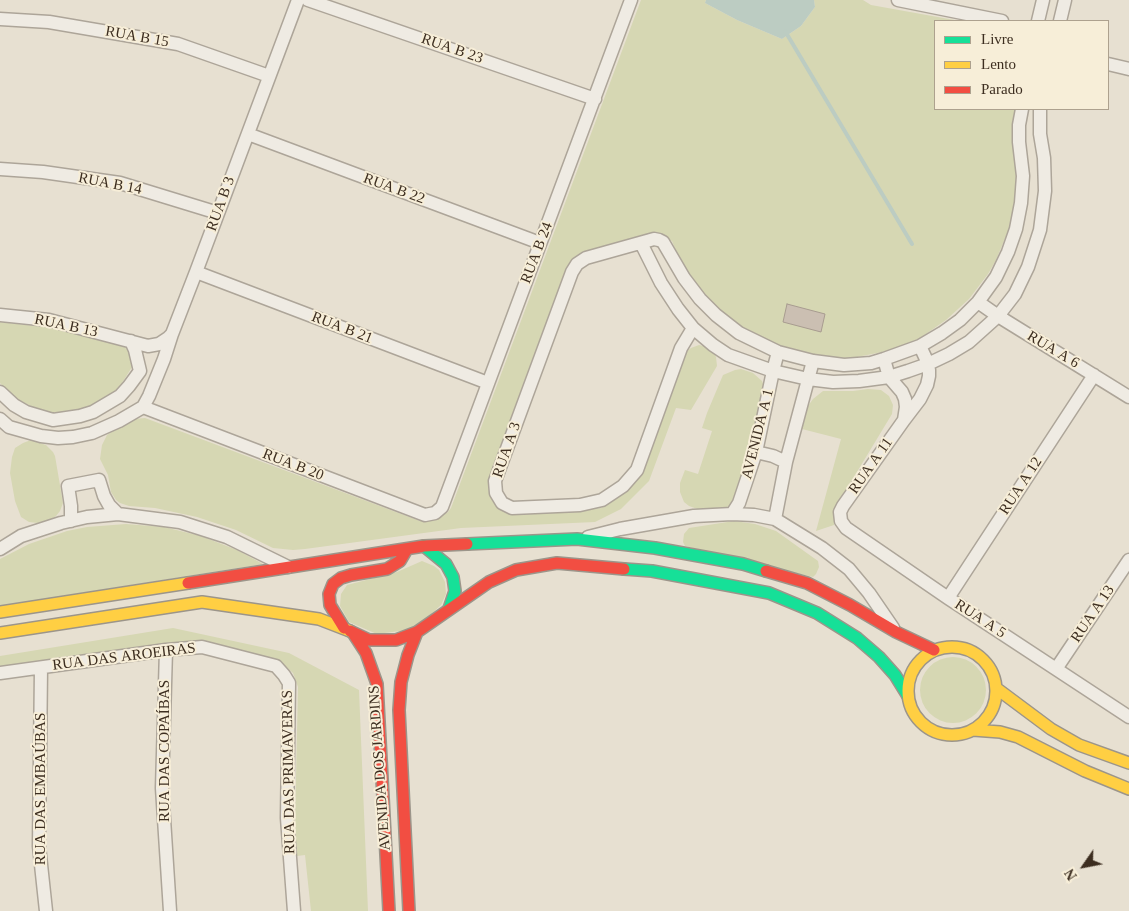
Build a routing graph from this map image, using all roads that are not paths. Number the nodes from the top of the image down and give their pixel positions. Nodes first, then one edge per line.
1 (298, 0) edge
2 (308, 0) edge
3 (631, 0) edge
4 (898, 0) edge
5 (1042, 0) edge
6 (1065, 0) edge
7 (0, 19) edge
8 (997, 20) edge
9 (1038, 20) edge
10 (1060, 20) edge
11 (1109, 64) edge
12 (1129, 69) edge
13 (269, 76) junction
14 (595, 98) junction
15 (1022, 110) edge
16 (1040, 110) edge
17 (248, 134) junction
18 (0, 169) edge
19 (218, 213) junction
20 (641, 243) junction
21 (540, 244) junction
22 (196, 272) junction
23 (978, 302) junction
24 (0, 315) edge
25 (998, 316) junction
26 (693, 328) junction
27 (172, 334) junction
28 (131, 341) junction
29 (920, 346) junction
30 (778, 352) junction
31 (884, 360) junction
32 (813, 361) junction
33 (928, 364) junction
34 (773, 371) junction
35 (1094, 375) junction
36 (889, 377) junction
37 (808, 379) junction
38 (488, 383) junction
39 (0, 392) edge
40 (1129, 397) edge
41 (143, 408) junction
42 (0, 419) edge
43 (904, 420) junction
44 (756, 452) junction
45 (786, 462) junction
46 (442, 507) joint
47 (840, 512) joint
48 (118, 514) junction
49 (732, 514) junction
50 (775, 519) junction
51 (71, 521) junction
52 (578, 539) junction
53 (424, 546) junction
54 (0, 549) edge
55 (407, 549) junction
56 (1129, 560) edge
57 (288, 567) junction
58 (948, 598) junction
59 (449, 609) junction
60 (0, 612) edge
61 (347, 629) junction
62 (417, 632) junction
63 (896, 632) junction
64 (0, 633) edge
65 (166, 650) junction
66 (934, 650) junction
67 (276, 666) joint
68 (41, 668) junction
69 (1056, 669) junction
70 (0, 673) edge
71 (996, 688) junction
72 (908, 696) junction
73 (1129, 717) edge
74 (973, 730) junction
75 (1129, 763) edge
76 (1129, 789) edge
77 (46, 911) edge
78 (170, 911) edge
79 (294, 911) edge
80 (389, 911) edge
81 (408, 911) edge

1 - 13 street, RUA B 3
2 - 14 street, RUA B 23
3 - 14 street, RUA B 24
4 - 8 street
5 - 9 street
6 - 10 street
7 - 13 street, RUA B 15
11 - 12 street
13 - 17 street, RUA B 3
14 - 21 street, RUA B 24
15 - 23 street
16 - 25 street
17 - 19 street, RUA B 3
17 - 21 street, RUA B 22
18 - 19 street, RUA B 14
19 - 22 street, RUA B 3
20 - 26 street
20 - 26 street, RUA A 3
20 - 30 street, RUA A 3
21 - 38 street, RUA B 24
22 - 27 street, RUA B 3
22 - 38 street, RUA B 21
23 - 25 street, RUA A 6
23 - 29 street
24 - 28 street, RUA B 13
25 - 33 street
25 - 35 street, RUA A 6
26 - 34 street
27 - 28 street, RUA B 13
27 - 41 street, RUA B 3
28 - 39 street
29 - 31 street
29 - 33 street
30 - 32 street
30 - 34 street, AVENIDA A 1
31 - 32 street
31 - 36 street
32 - 37 street
33 - 36 street
33 - 43 street, RUA A 11
34 - 37 street
34 - 44 street, AVENIDA A 1
35 - 40 street, RUA A 6
35 - 58 street, RUA A 12
36 - 37 street
36 - 43 street
37 - 45 street
38 - 46 street, RUA B 24
41 - 42 street
41 - 46 street, RUA B 20
43 - 47 street, RUA A 11
44 - 45 street
44 - 49 street, AVENIDA A 1
45 - 50 street
47 - 58 street, RUA A 5
48 - 51 street
48 - 51 street
48 - 57 street
49 - 50 street
49 - 52 street
50 - 63 street
51 - 54 street
52 - 53 street
52 - 63 street
53 - 55 street
53 - 59 street
55 - 57 street
55 - 61 street, AVENIDA DOS JARDINS
56 - 69 street, RUA A 13
57 - 60 street
58 - 69 street, RUA A 5
59 - 62 street
59 - 72 street
61 - 62 street
61 - 64 street
61 - 80 street, AVENIDA DOS JARDINS
62 - 81 street, AVENIDA DOS JARDINS
63 - 66 street
65 - 67 street, RUA DAS AROEIRAS
65 - 68 street, RUA DAS AROEIRAS
65 - 78 street, RUA DAS COPAÍBAS
66 - 71 street
66 - 72 street
67 - 79 street, RUA DAS PRIMAVERAS
68 - 70 street, RUA DAS AROEIRAS
68 - 77 street, RUA DAS EMBAÚBAS
69 - 73 street, RUA A 5
71 - 74 street
71 - 75 street
72 - 74 street
74 - 76 street

